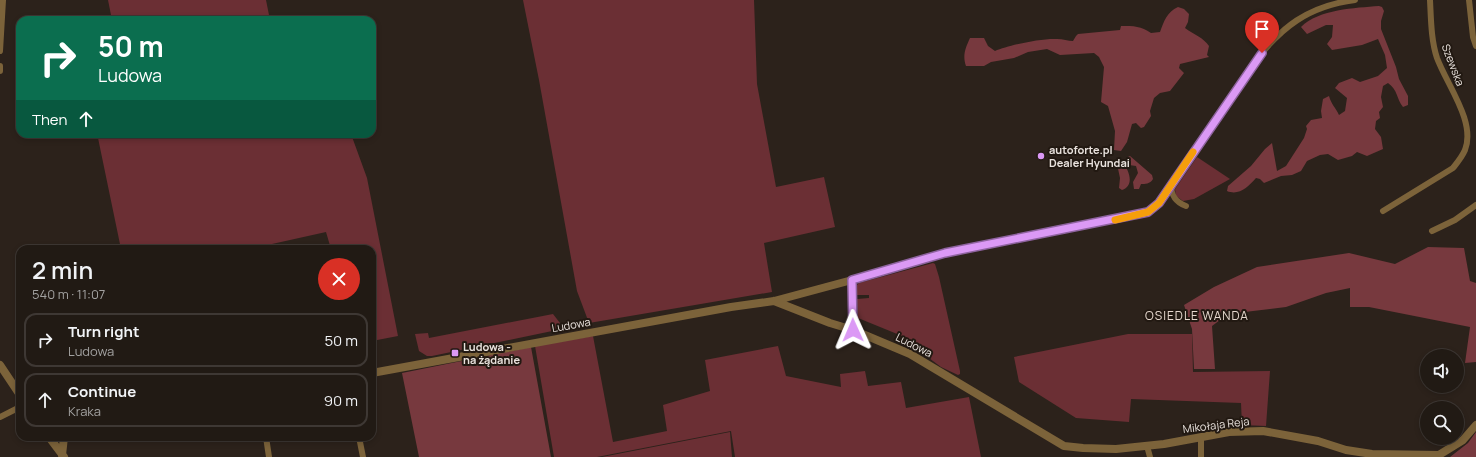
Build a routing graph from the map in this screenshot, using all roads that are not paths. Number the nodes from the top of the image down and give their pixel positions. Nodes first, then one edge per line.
1 (3, 0) edge
2 (1355, 0) edge
3 (1430, 0) edge
4 (1469, 0) edge
5 (1476, 46) edge
6 (0, 51) edge
7 (0, 66) edge
8 (0, 70) edge
9 (1171, 184) junction
10 (1186, 206) dead end
11 (1476, 206) edge
12 (1383, 211) dead end
13 (1432, 231) dead end
14 (852, 280) junction
15 (774, 301) junction
16 (853, 330) junction
17 (0, 365) edge
18 (376, 372) edge
19 (963, 385) joint
20 (16, 389) edge
21 (16, 409) edge
22 (0, 417) edge
23 (1476, 425) edge
24 (1201, 437) junction
25 (52, 441) edge
26 (64, 441) edge
27 (267, 441) edge
28 (360, 441) edge
29 (1147, 446) junction
30 (63, 456) edge
31 (1438, 456) edge
32 (269, 457) edge
33 (363, 457) edge
34 (1150, 457) edge
35 (1201, 457) edge

1 - 6 street
2 - 9 street, Ludowa
3 - 12 street, Szewska
4 - 5 street
7 - 8 street
9 - 10 street
9 - 14 street, Ludowa
11 - 13 street
14 - 15 street, Ludowa
14 - 16 street
15 - 16 street, Ludowa
15 - 18 street, Ludowa
16 - 19 street, Ludowa
17 - 20 street
19 - 29 street, Mikołaja Reja
21 - 22 street
23 - 31 street, Mikołaja Reja
24 - 29 street, Mikołaja Reja
24 - 31 street, Mikołaja Reja
24 - 35 street
25 - 30 street
26 - 30 street
27 - 32 street
28 - 33 street
29 - 34 street

